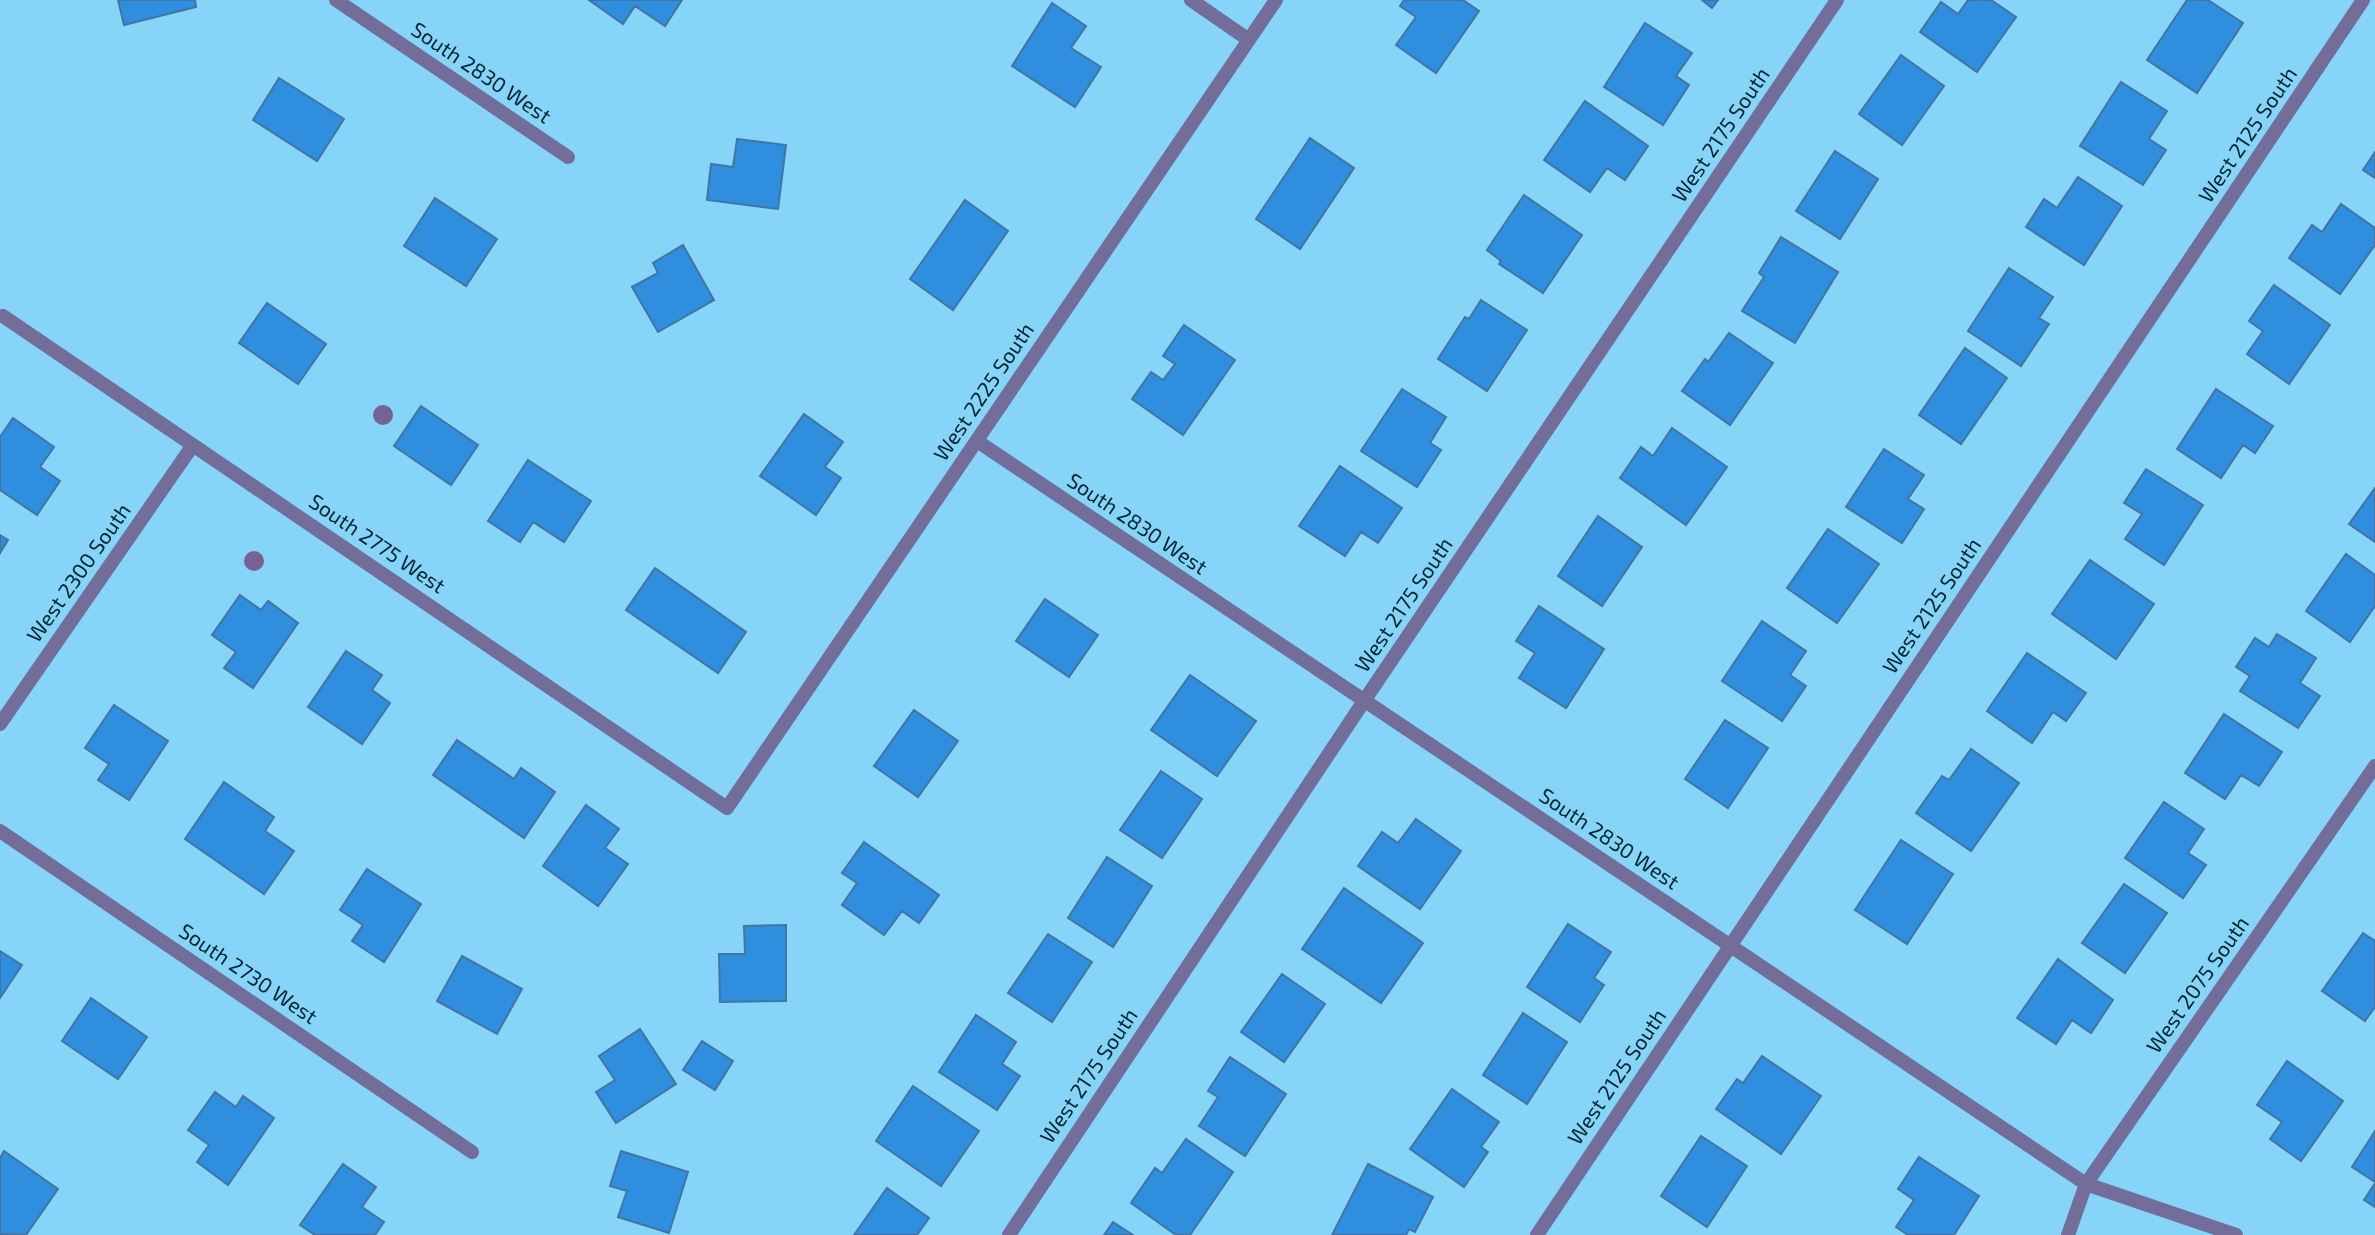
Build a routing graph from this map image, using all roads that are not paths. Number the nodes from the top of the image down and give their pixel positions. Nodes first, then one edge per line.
1 (336, 0) edge
2 (1191, 0) edge
3 (1276, 0) edge
4 (1837, 0) edge
5 (2363, 0) edge
6 (1250, 40) junction
7 (568, 157) dead end
8 (3, 316) dead end
9 (977, 441) junction
10 (193, 445) junction
11 (1364, 701) junction
12 (0, 724) edge
13 (2375, 766) edge
14 (727, 808) joint
15 (0, 831) edge
16 (1730, 946) junction
17 (471, 1152) dead end
18 (2087, 1184) junction
19 (1009, 1235) edge
20 (1537, 1235) edge
21 (2068, 1235) edge
22 (2236, 1235) edge

1 - 7 street, South 2830 West
2 - 6 street
3 - 6 street, West 2225 South
4 - 11 street, West 2175 South
5 - 16 street, West 2125 South
6 - 9 street, West 2225 South
8 - 10 street, South 2775 West
9 - 11 street, South 2830 West
9 - 14 street, West 2225 South
10 - 12 street, West 2300 South
10 - 14 street, South 2775 West
11 - 16 street, South 2830 West
11 - 19 street, West 2175 South
13 - 18 street, West 2075 South
15 - 17 street, South 2730 West
16 - 18 street, South 2830 West
16 - 20 street, West 2125 South
18 - 21 street, West 2075 South
18 - 22 street, South 2830 West

